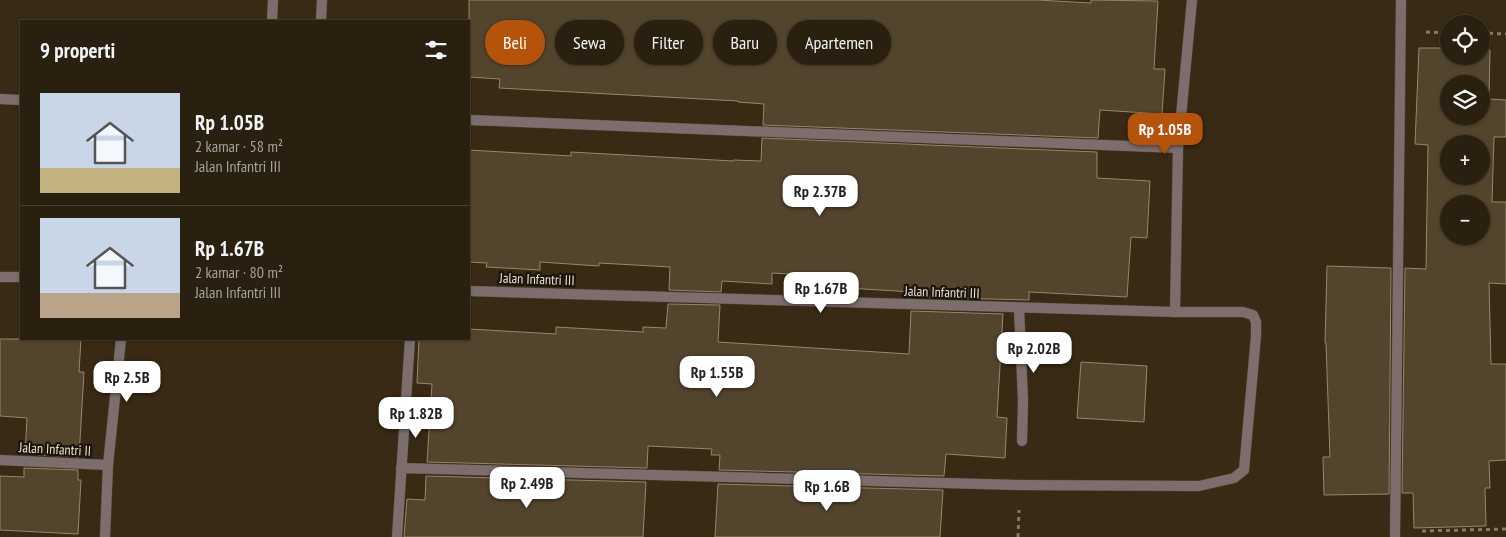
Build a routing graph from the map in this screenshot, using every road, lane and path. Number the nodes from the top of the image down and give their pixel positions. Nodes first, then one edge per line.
1 (273, 0) edge
2 (322, 0) edge
3 (1192, 0) edge
4 (1401, 0) edge
5 (272, 20) edge
6 (320, 20) edge
7 (1490, 33) edge
8 (1506, 34) edge
9 (0, 99) edge
10 (20, 100) edge
11 (470, 120) edge
12 (1178, 148) junction
13 (0, 277) edge
14 (20, 278) edge
15 (470, 291) edge
16 (1019, 308) junction
17 (1175, 312) junction
18 (121, 340) edge
19 (410, 340) edge
20 (1022, 441) dead end
21 (0, 460) edge
22 (108, 465) junction
23 (401, 468) junction
24 (1506, 529) edge
25 (1396, 534) edge
26 (104, 537) edge
27 (398, 537) edge

1 - 5 street
2 - 6 street
3 - 12 street
4 - 25 street
7 - 8 path
9 - 10 street
11 - 12 street
12 - 17 street
13 - 14 street
15 - 16 street, Jalan Infantri III
16 - 17 street, Jalan Infantri III
16 - 20 street
17 - 23 street, Jalan Infantri III
18 - 22 street
19 - 23 street
21 - 22 street, Jalan Infantri II
22 - 26 street
23 - 27 street
24 - 25 path

